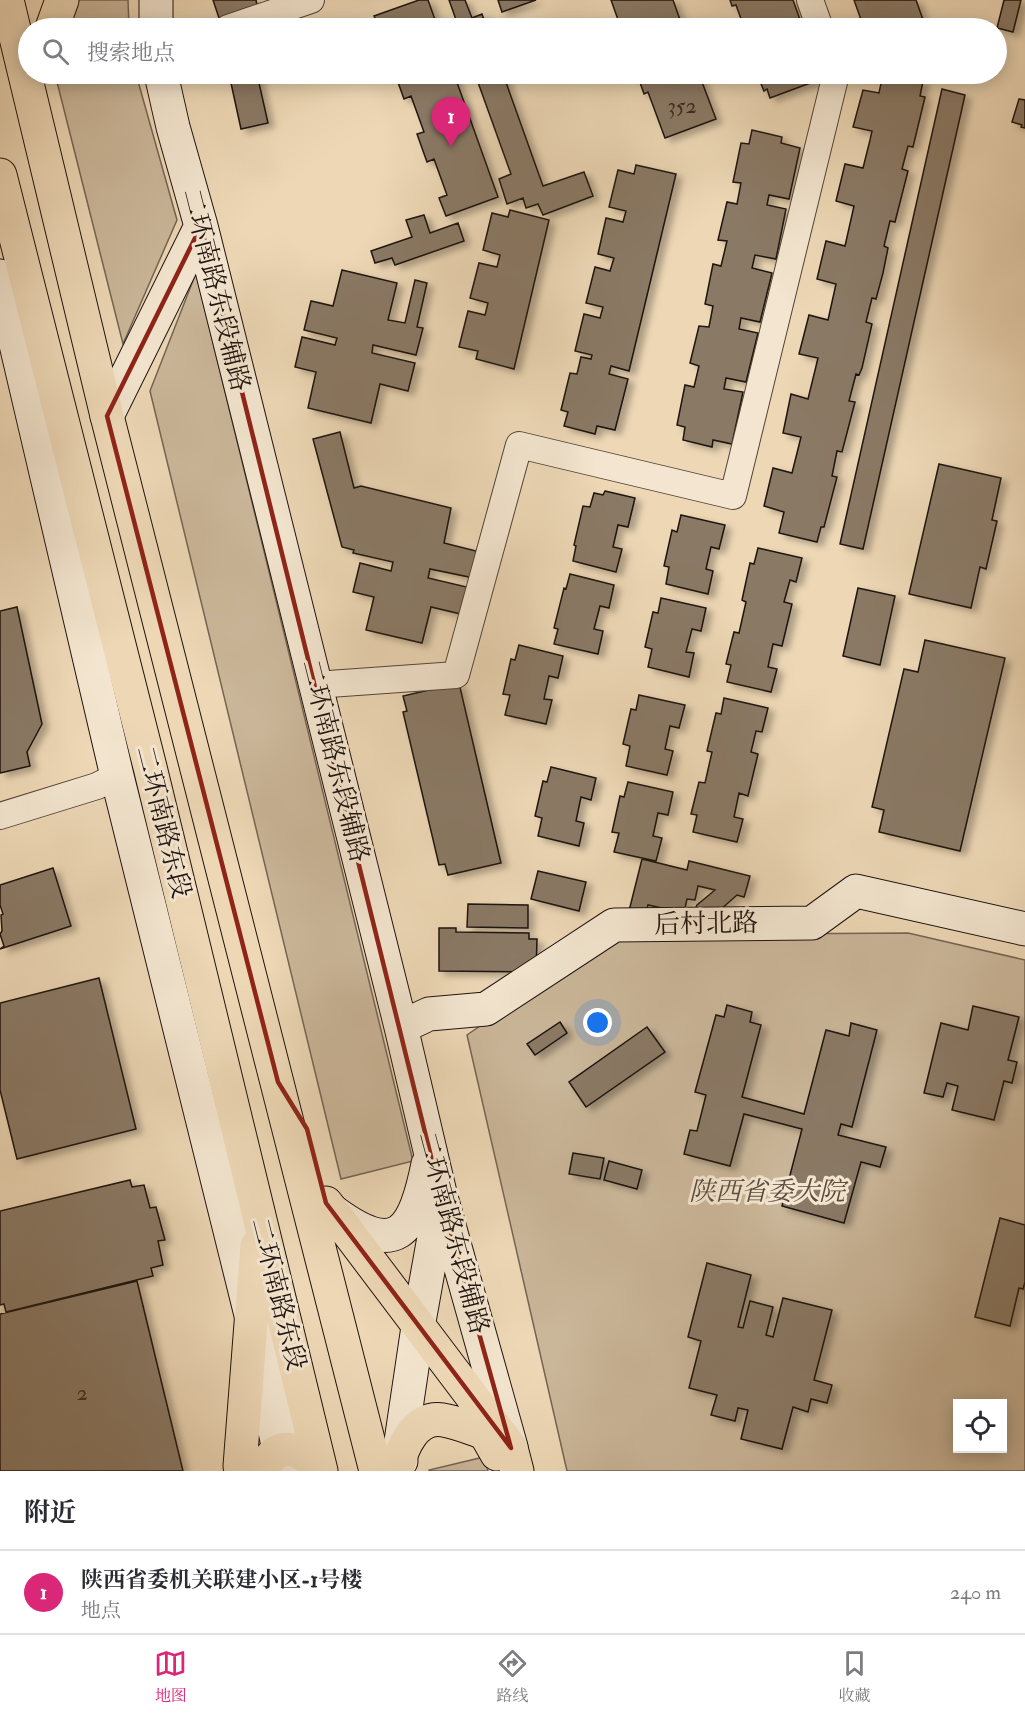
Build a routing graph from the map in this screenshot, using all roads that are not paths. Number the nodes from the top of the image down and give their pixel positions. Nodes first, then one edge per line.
1 (7, 0) edge
2 (62, 0) edge
3 (156, 0) edge
4 (311, 0) edge
5 (810, 0) edge
6 (56, 18) edge
7 (156, 18) edge
8 (258, 18) edge
9 (816, 18) edge
10 (18, 35) edge
11 (33, 84) edge
12 (163, 84) edge
13 (834, 84) edge
14 (0, 175) edge
15 (5, 207) edge
16 (201, 226) junction
17 (0, 276) edge
18 (107, 416) junction
19 (315, 685) junction
20 (117, 776) junction
21 (0, 816) edge
22 (1025, 929) edge
23 (401, 1027) junction
24 (278, 1082) junction
25 (431, 1153) junction
26 (441, 1197) junction
27 (328, 1206) junction
28 (260, 1217) junction
29 (252, 1319) junction
30 (418, 1327) junction
31 (510, 1464) edge
32 (294, 1466) edge
33 (393, 1468) edge
34 (241, 1471) edge

1 - 10 highway
2 - 6 highway
3 - 7 main road
4 - 8 street
5 - 9 street
11 - 18 highway
12 - 16 main road, 二环南路东段辅路
13 - 19 street
14 - 15 highway, 二环南路东段
15 - 28 highway, 二环南路东段
16 - 18 main road
16 - 19 main road, 二环南路东段辅路
17 - 20 main road
18 - 24 highway
19 - 23 main road, 二环南路东段辅路
20 - 21 street
20 - 29 main road
22 - 23 main road, 后村北路
23 - 25 main road, 二环南路东段辅路
24 - 27 highway
24 - 33 highway
25 - 26 main road, 二环南路东段辅路
25 - 27 main road
26 - 30 main road
26 - 31 main road, 二环南路东段辅路
27 - 30 highway
27 - 33 highway
28 - 29 highway
28 - 32 highway, 二环南路东段
29 - 32 main road
29 - 32 main road
29 - 34 highway
30 - 31 highway
30 - 33 main road
31 - 33 highway

